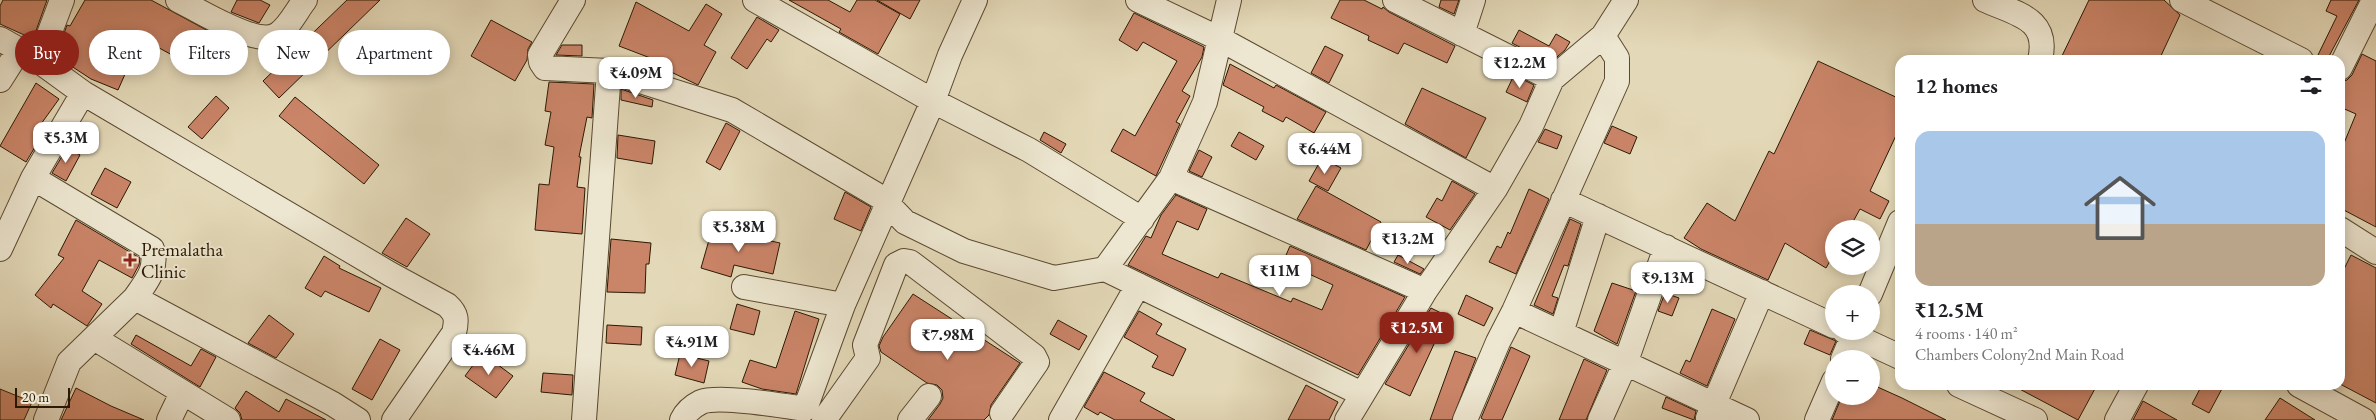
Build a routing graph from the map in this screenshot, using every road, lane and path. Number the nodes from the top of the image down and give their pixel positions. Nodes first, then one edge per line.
1 (62, 0) edge
2 (178, 0) edge
3 (305, 0) edge
4 (573, 0) edge
5 (755, 0) edge
6 (975, 0) edge
7 (1138, 0) edge
8 (1229, 0) edge
9 (1395, 0) edge
10 (1473, 0) edge
11 (1626, 0) edge
12 (1985, 0) edge
13 (2182, 0) edge
14 (2374, 0) edge
15 (36, 30) edge
16 (1462, 34) junction
17 (1603, 36) junction
18 (1220, 39) junction
19 (2042, 55) edge
20 (2291, 55) edge
21 (15, 56) edge
22 (2345, 58) edge
23 (609, 71) junction
24 (57, 75) edge
25 (1552, 79) junction
26 (0, 80) edge
27 (83, 92) junction
28 (933, 101) junction
29 (33, 178) junction
30 (1171, 178) junction
31 (1495, 189) junction
32 (1563, 200) junction
33 (888, 205) junction
34 (1598, 216) junction
35 (1142, 219) junction
36 (2345, 232) edge
37 (1895, 234) edge
38 (1666, 247) junction
39 (0, 249) edge
40 (2376, 252) edge
41 (1105, 269) junction
42 (1138, 285) junction
43 (1874, 285) edge
44 (744, 287) dead end
45 (1426, 291) junction
46 (1762, 292) junction
47 (135, 298) junction
48 (844, 305) junction
49 (1514, 311) junction
50 (1825, 321) edge
51 (1561, 333) junction
52 (94, 338) junction
53 (1865, 340) edge
54 (1895, 355) edge
55 (1625, 364) junction
56 (1970, 390) edge
57 (2133, 390) edge
58 (2308, 390) edge
59 (182, 393) junction
60 (1362, 394) junction
61 (929, 396) dead end
62 (1825, 402) edge
63 (1002, 412) dead end
64 (1711, 412) edge
65 (46, 420) edge
66 (168, 420) edge
67 (228, 420) edge
68 (358, 420) edge
69 (394, 420) edge
70 (584, 420) edge
71 (682, 420) edge
72 (824, 420) edge
73 (910, 420) edge
74 (1061, 420) edge
75 (1347, 420) edge
76 (1465, 420) edge
77 (1600, 420) edge
78 (1747, 420) edge
79 (1817, 420) edge
80 (2035, 420) edge
81 (2117, 420) edge
82 (2363, 420) edge

1 - 15 street
2 - 3 street
4 - 23 street
5 - 28 street
6 - 28 street
7 - 18 street
8 - 18 street
9 - 16 street
10 - 16 street
11 - 17 street
12 - 19 street
13 - 20 street
14 - 22 street
16 - 25 street
17 - 25 street
17 - 32 street
18 - 30 street
18 - 31 street
21 - 26 street
23 - 33 street
23 - 70 street
24 - 27 street
25 - 31 street
27 - 29 street
27 - 69 street
28 - 33 street
28 - 35 street
29 - 39 street
29 - 47 street
30 - 35 street
30 - 45 street
31 - 45 street
32 - 34 street
32 - 49 street
33 - 41 street
33 - 48 street
34 - 38 street
34 - 51 street
35 - 41 street
36 - 40 street
37 - 43 street
38 - 46 street
38 - 55 street
41 - 42 street
42 - 60 street
42 - 74 street
44 - 48 street
45 - 60 street
46 - 50 street
46 - 64 street
47 - 52 street
47 - 68 street
48 - 71 street
49 - 51 street
49 - 76 street
51 - 55 street
52 - 59 street
52 - 65 street
53 - 54 street
55 - 64 street
55 - 77 street
56 - 80 street
57 - 81 street
58 - 82 street
59 - 66 street
59 - 67 street
60 - 75 street
61 - 73 street
62 - 79 street
63 - 72 street
64 - 78 street

